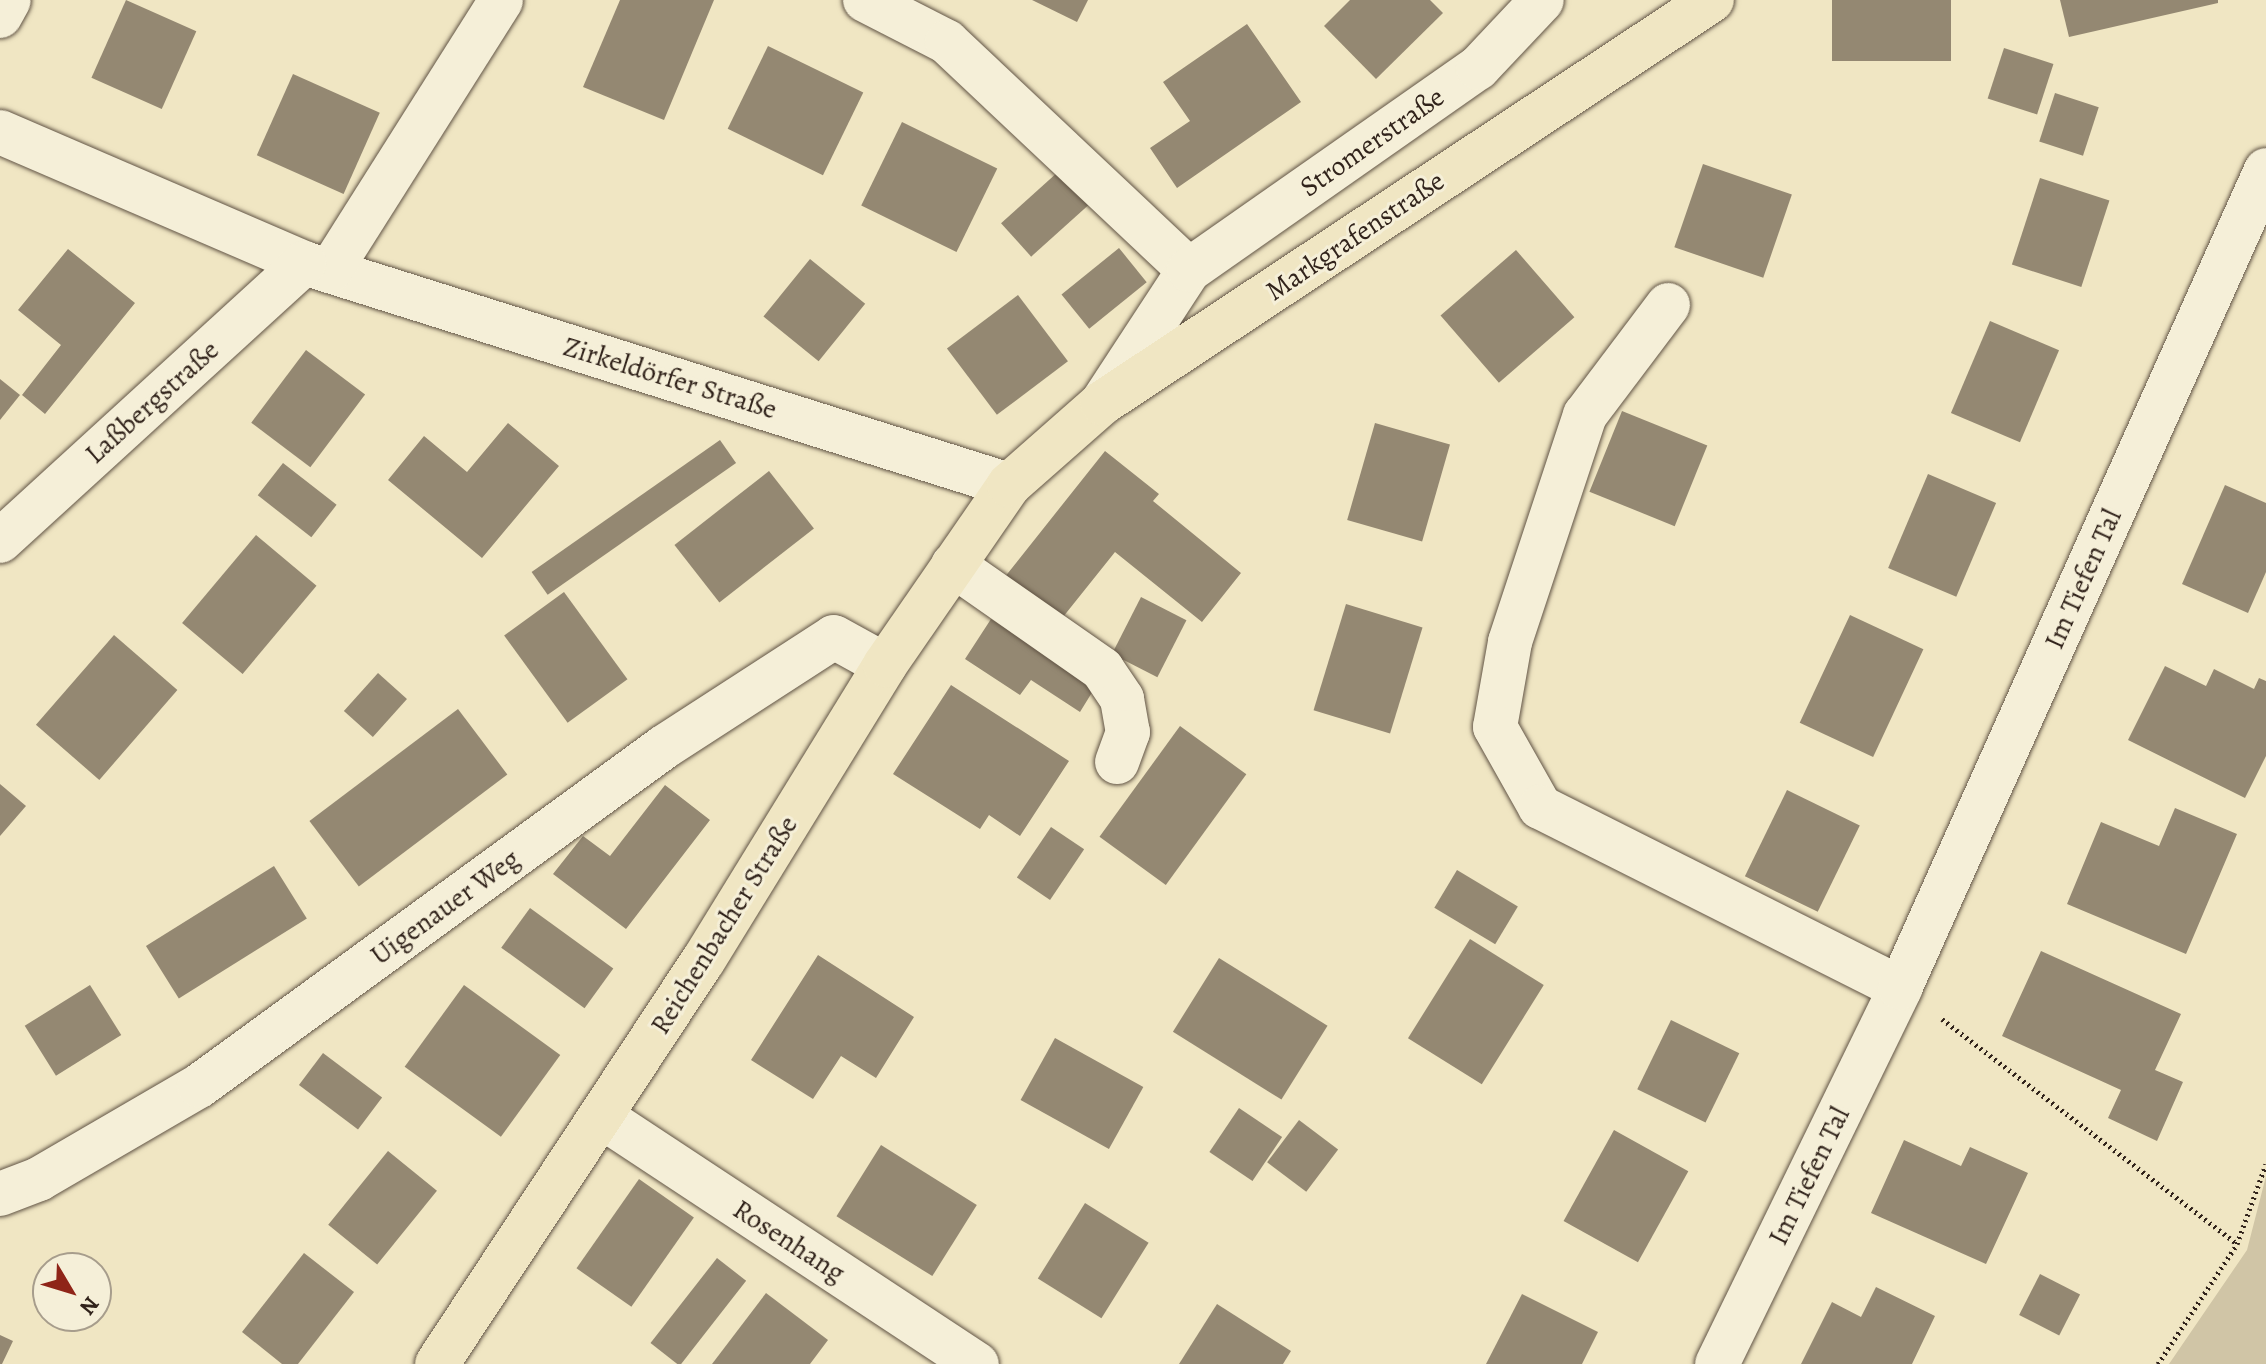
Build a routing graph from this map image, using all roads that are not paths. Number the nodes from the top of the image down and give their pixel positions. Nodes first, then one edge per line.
1 (9, 0) edge
2 (501, 0) edge
3 (865, 0) edge
4 (1712, 0) edge
5 (1529, 4) edge
6 (0, 16) edge
7 (0, 132) edge
8 (2266, 170) edge
9 (317, 267) junction
10 (1189, 270) junction
11 (1668, 305) dead end
12 (1102, 403) junction
13 (1009, 485) junction
14 (0, 541) edge
15 (953, 565) junction
16 (885, 665) junction
17 (1117, 762) dead end
18 (1900, 988) junction
19 (602, 1117) junction
20 (0, 1194) edge
21 (437, 1364) edge
22 (977, 1364) edge
23 (1717, 1364) edge

1 - 6 street
2 - 9 street
3 - 10 street
4 - 12 main road, Markgrafenstraße
5 - 10 street, Stromerstraße
7 - 9 street, Zirkeldörfer Straße
8 - 18 street, Im Tiefen Tal
9 - 13 street, Zirkeldörfer Straße
9 - 14 street, Laßbergstraße
10 - 12 street, Stromerstraße
11 - 18 street
12 - 13 main road, Markgrafenstraße
13 - 15 main road, Reichenbacher Straße
15 - 16 main road, Reichenbacher Straße
15 - 17 street
16 - 19 main road, Reichenbacher Straße
16 - 20 street, Uigenauer Weg
18 - 23 street, Im Tiefen Tal
19 - 21 main road, Reichenbacher Straße
19 - 22 street, Rosenhang

